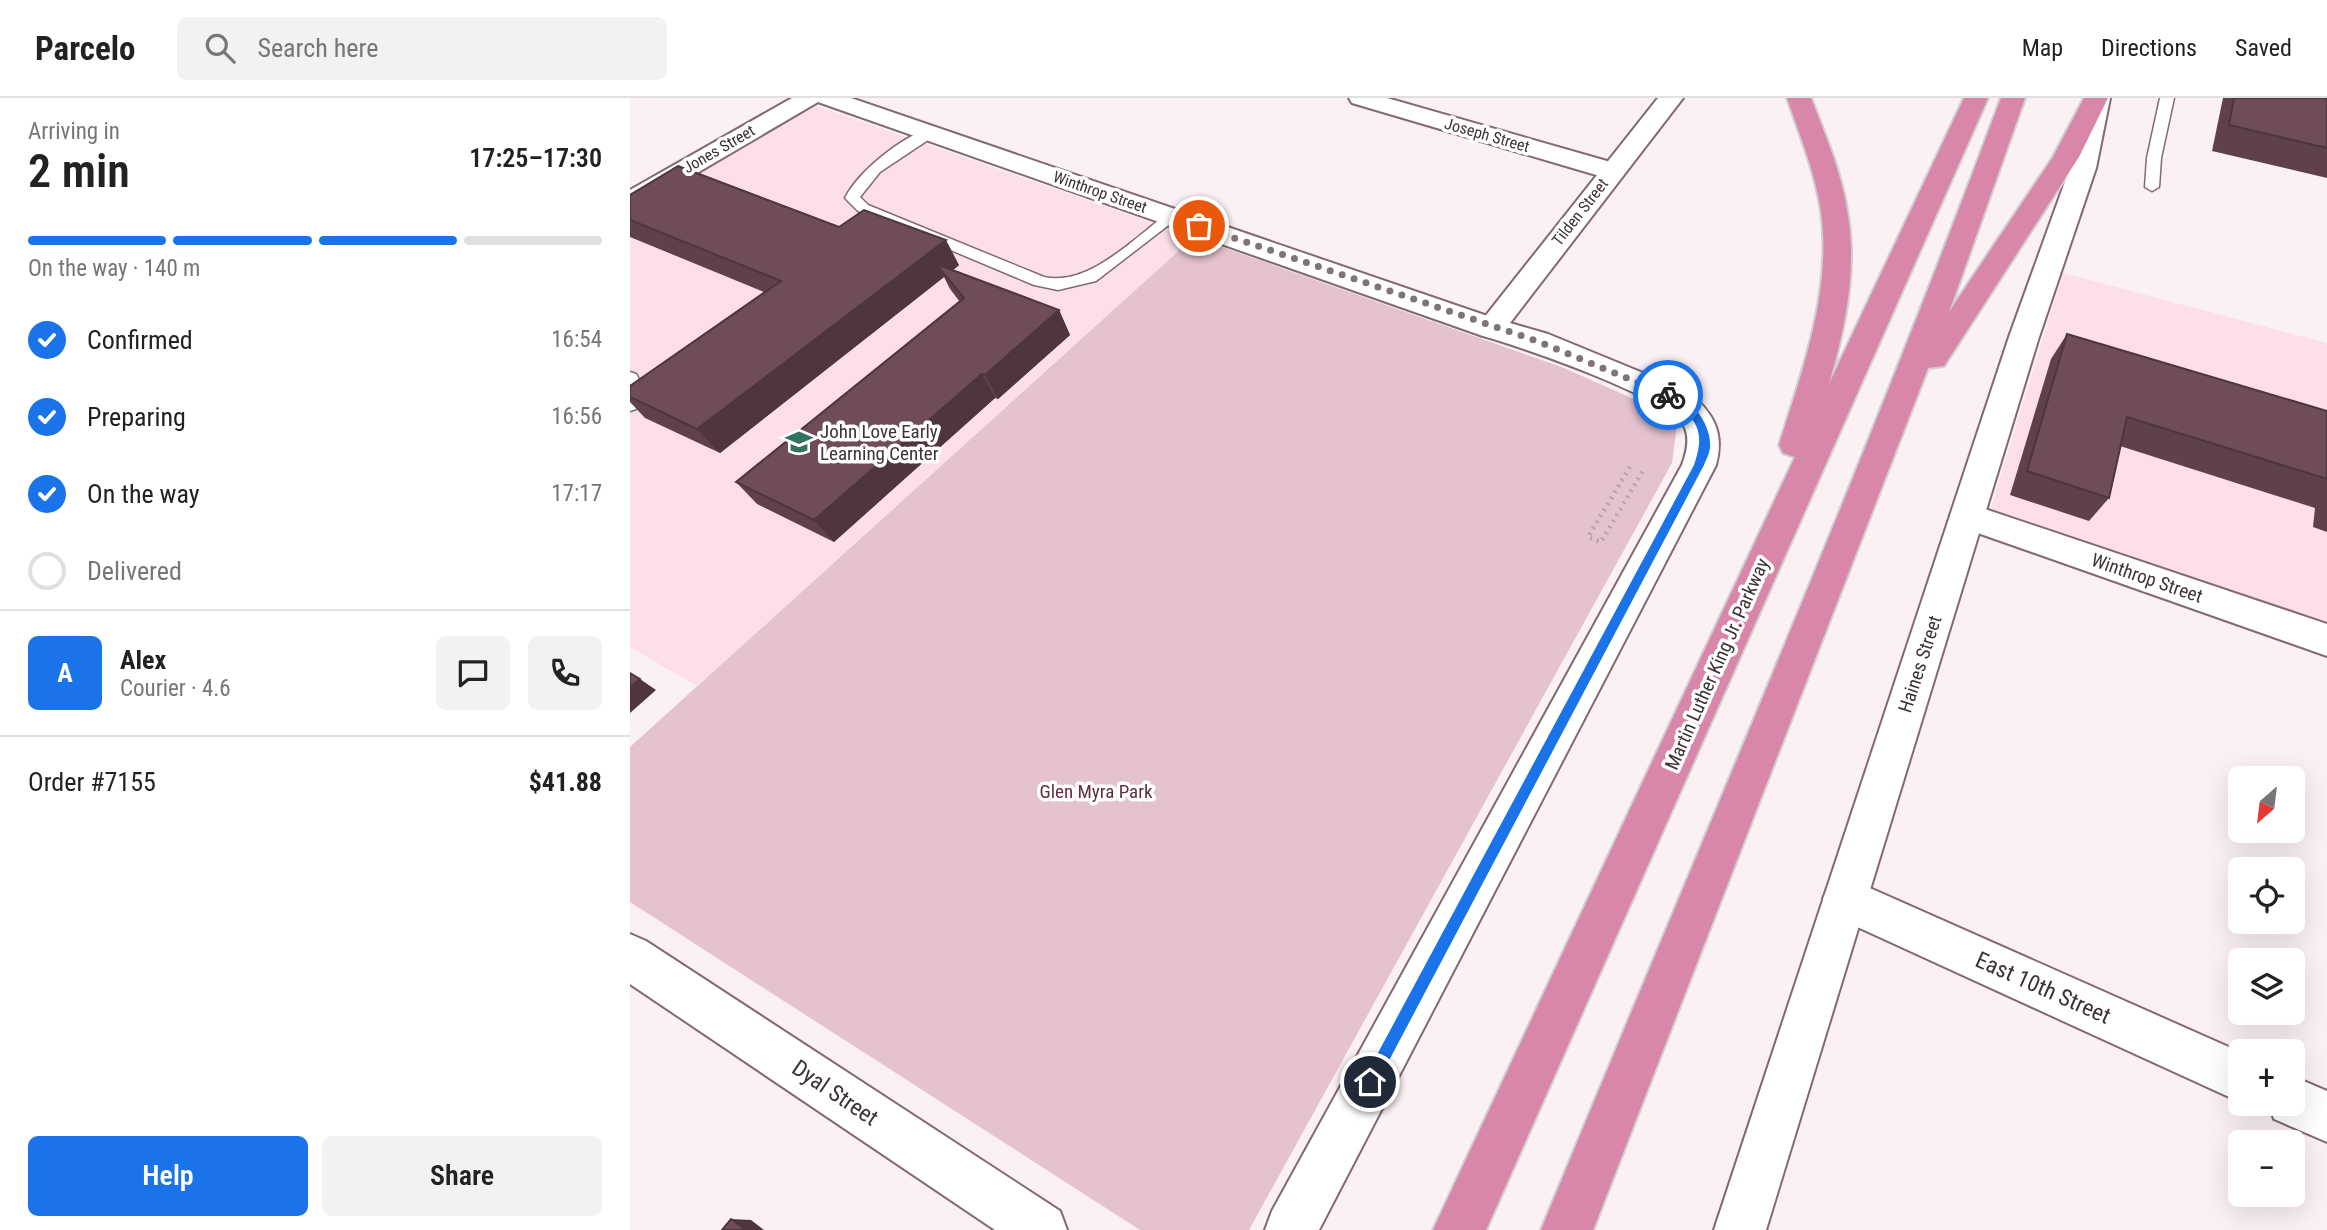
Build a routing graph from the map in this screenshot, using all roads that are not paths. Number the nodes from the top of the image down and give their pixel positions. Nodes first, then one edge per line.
1 (809, 98) edge
2 (828, 98) edge
3 (1361, 98) edge
4 (1671, 98) edge
5 (1799, 98) edge
6 (1976, 98) edge
7 (2013, 98) edge
8 (2097, 98) edge
9 (2167, 98) edge
10 (929, 133) junction
11 (1612, 171) junction
12 (2152, 187) dead end
13 (630, 201) edge
14 (1172, 217) junction
15 (1491, 328) junction
16 (630, 378) edge
17 (630, 405) edge
18 (1891, 422) junction
19 (1967, 516) junction
20 (1756, 578) junction
21 (2327, 640) edge
22 (1845, 899) junction
23 (630, 957) edge
24 (2228, 1072) edge
25 (2305, 1107) edge
26 (2327, 1117) edge
27 (1041, 1230) edge
28 (1291, 1230) edge
29 (1459, 1230) edge
30 (1567, 1230) edge
31 (1740, 1230) edge

1 - 13 street, Jones Street
2 - 10 street, Winthrop Street
3 - 11 street, Joseph Street
4 - 11 street, Tilden Street
5 - 20 highway
6 - 20 highway, Martin Luther King Jr. Parkway
7 - 18 highway
8 - 18 highway
8 - 19 street, Haines Street
9 - 12 lane
10 - 14 street, Winthrop Street
10 - 14 lane
11 - 15 street, Tilden Street
14 - 15 street, Winthrop Street
15 - 28 street
16 - 17 lane
18 - 30 highway
19 - 21 street, Winthrop Street
19 - 22 street, Haines Street
20 - 29 highway, Martin Luther King Jr. Parkway
22 - 24 street, East 10th Street
22 - 31 street, Haines Street
23 - 27 street, Dyal Street
25 - 26 street

